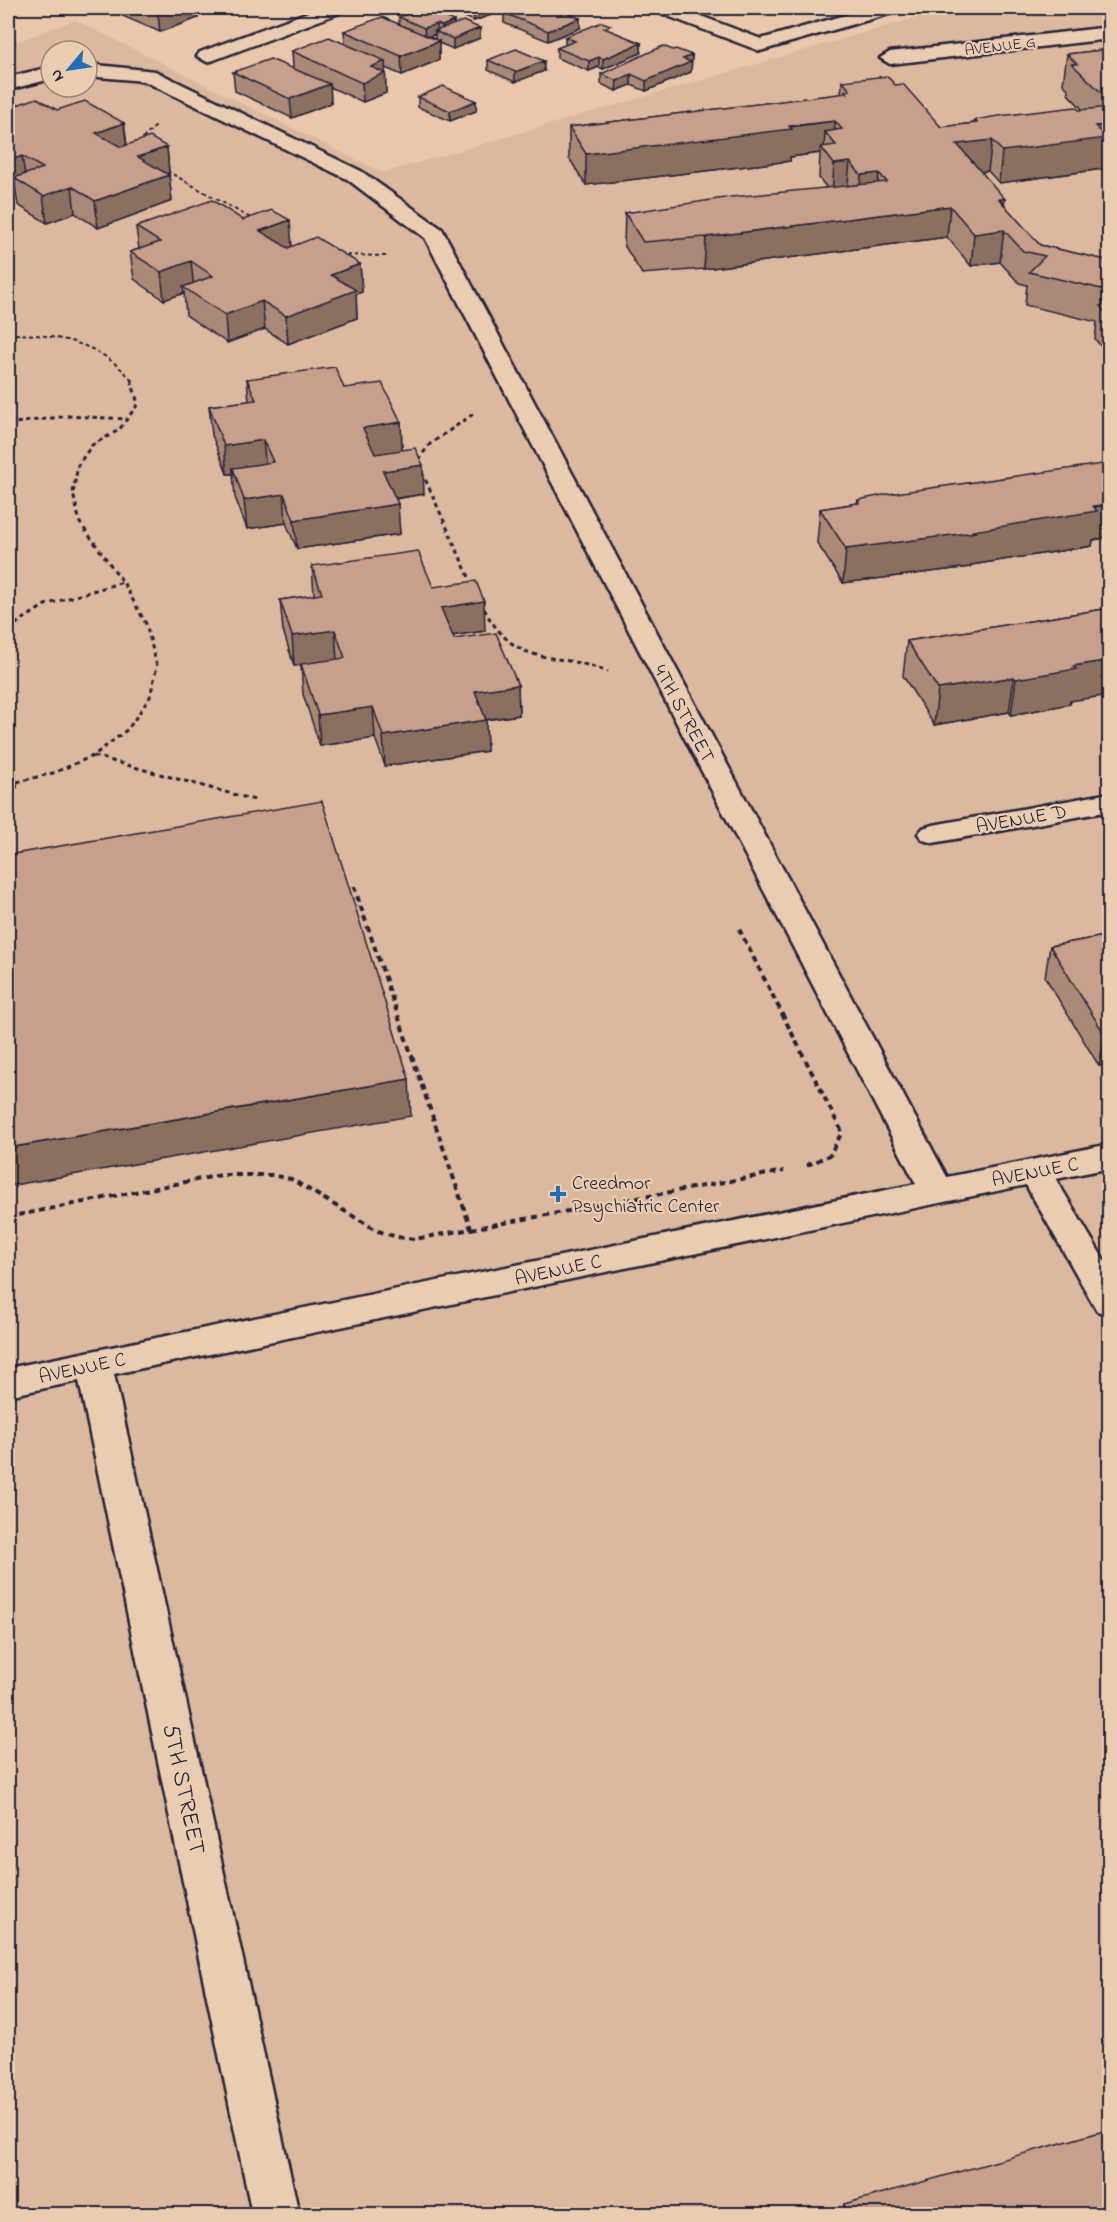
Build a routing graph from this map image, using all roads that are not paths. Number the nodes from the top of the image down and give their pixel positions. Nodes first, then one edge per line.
1 (335, 8) edge
2 (664, 8) edge
3 (889, 8) edge
4 (1110, 33) edge
5 (207, 56) dead end
6 (891, 58) dead end
7 (99, 71) edge
8 (39, 75) edge
9 (8, 84) edge
10 (1110, 802) edge
11 (933, 834) dead end
12 (1110, 1156) edge
13 (1035, 1171) junction
14 (937, 1191) junction
15 (1110, 1302) edge
16 (94, 1364) junction
17 (8, 1382) edge
18 (276, 2214) edge

1 - 5 street
2 - 3 street
4 - 6 street, AVENUE G
7 - 14 street, 4TH STREET
8 - 9 street
10 - 11 street, AVENUE D
12 - 13 street, AVENUE C
13 - 14 street, AVENUE C
13 - 15 street
14 - 16 street, AVENUE C
16 - 17 street, AVENUE C
16 - 18 street, 5TH STREET

